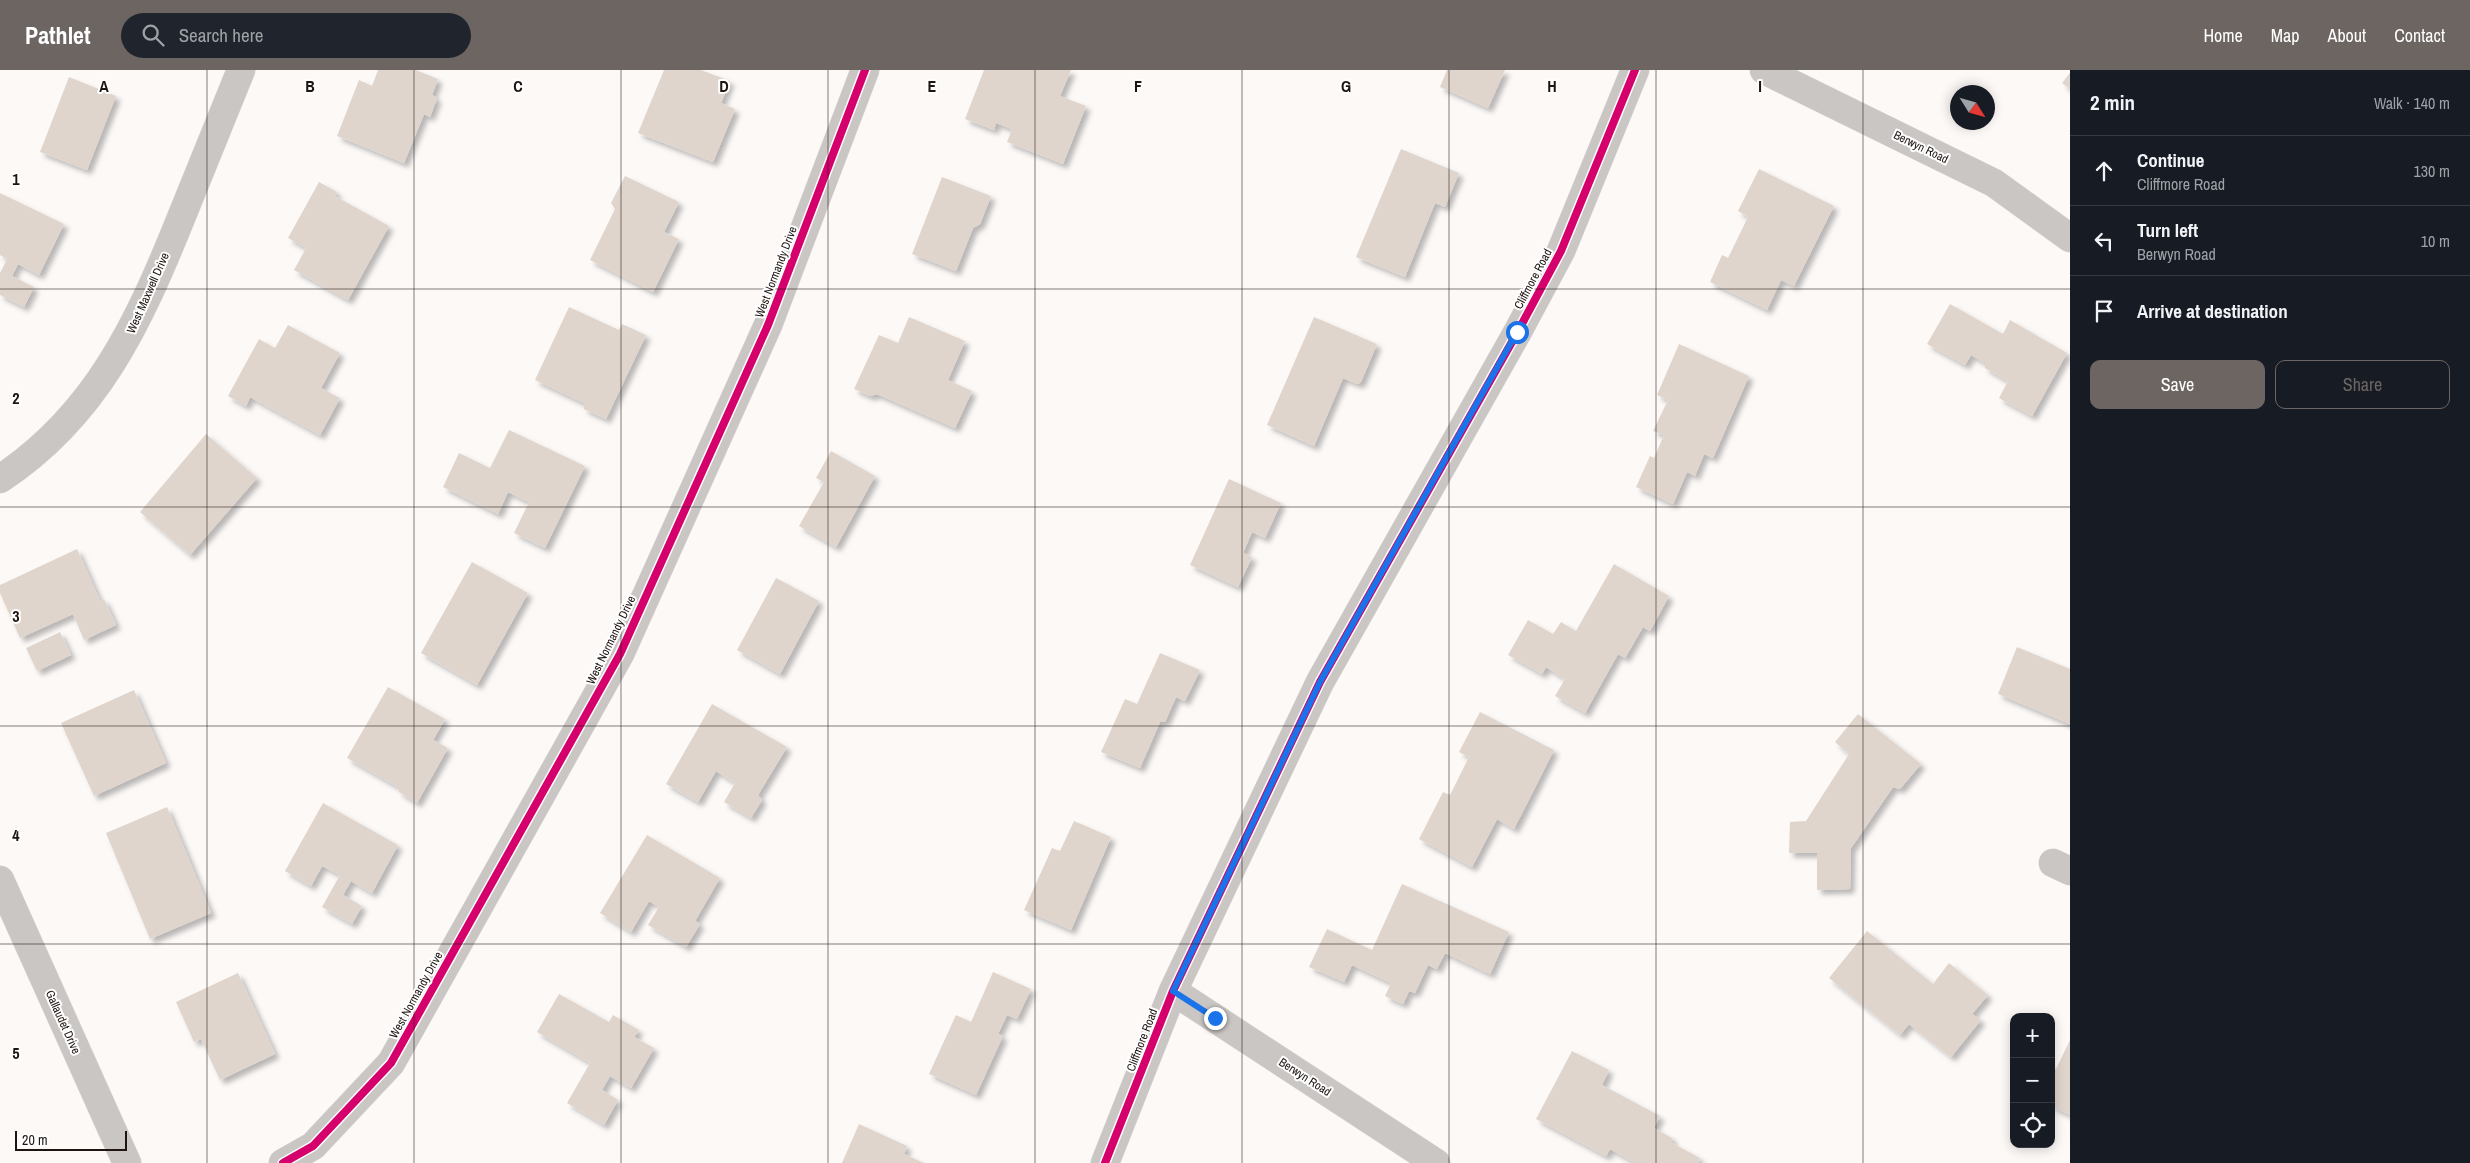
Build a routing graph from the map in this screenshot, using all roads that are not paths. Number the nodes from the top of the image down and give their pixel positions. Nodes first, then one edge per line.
1 (241, 70) edge
2 (865, 70) edge
3 (1635, 70) edge
4 (1764, 70) edge
5 (2070, 238) edge
6 (0, 479) edge
7 (2, 891) edge
8 (1173, 991) junction
9 (127, 1163) edge
10 (283, 1163) edge
11 (1106, 1163) edge
12 (1436, 1163) edge

1 - 6 street, West Maxwell Drive
2 - 10 street, West Normandy Drive
3 - 8 street, Cliffmore Road
4 - 5 street, Berwyn Road
7 - 9 street, Gallaudet Drive
8 - 11 street, Cliffmore Road
8 - 12 street, Berwyn Road

